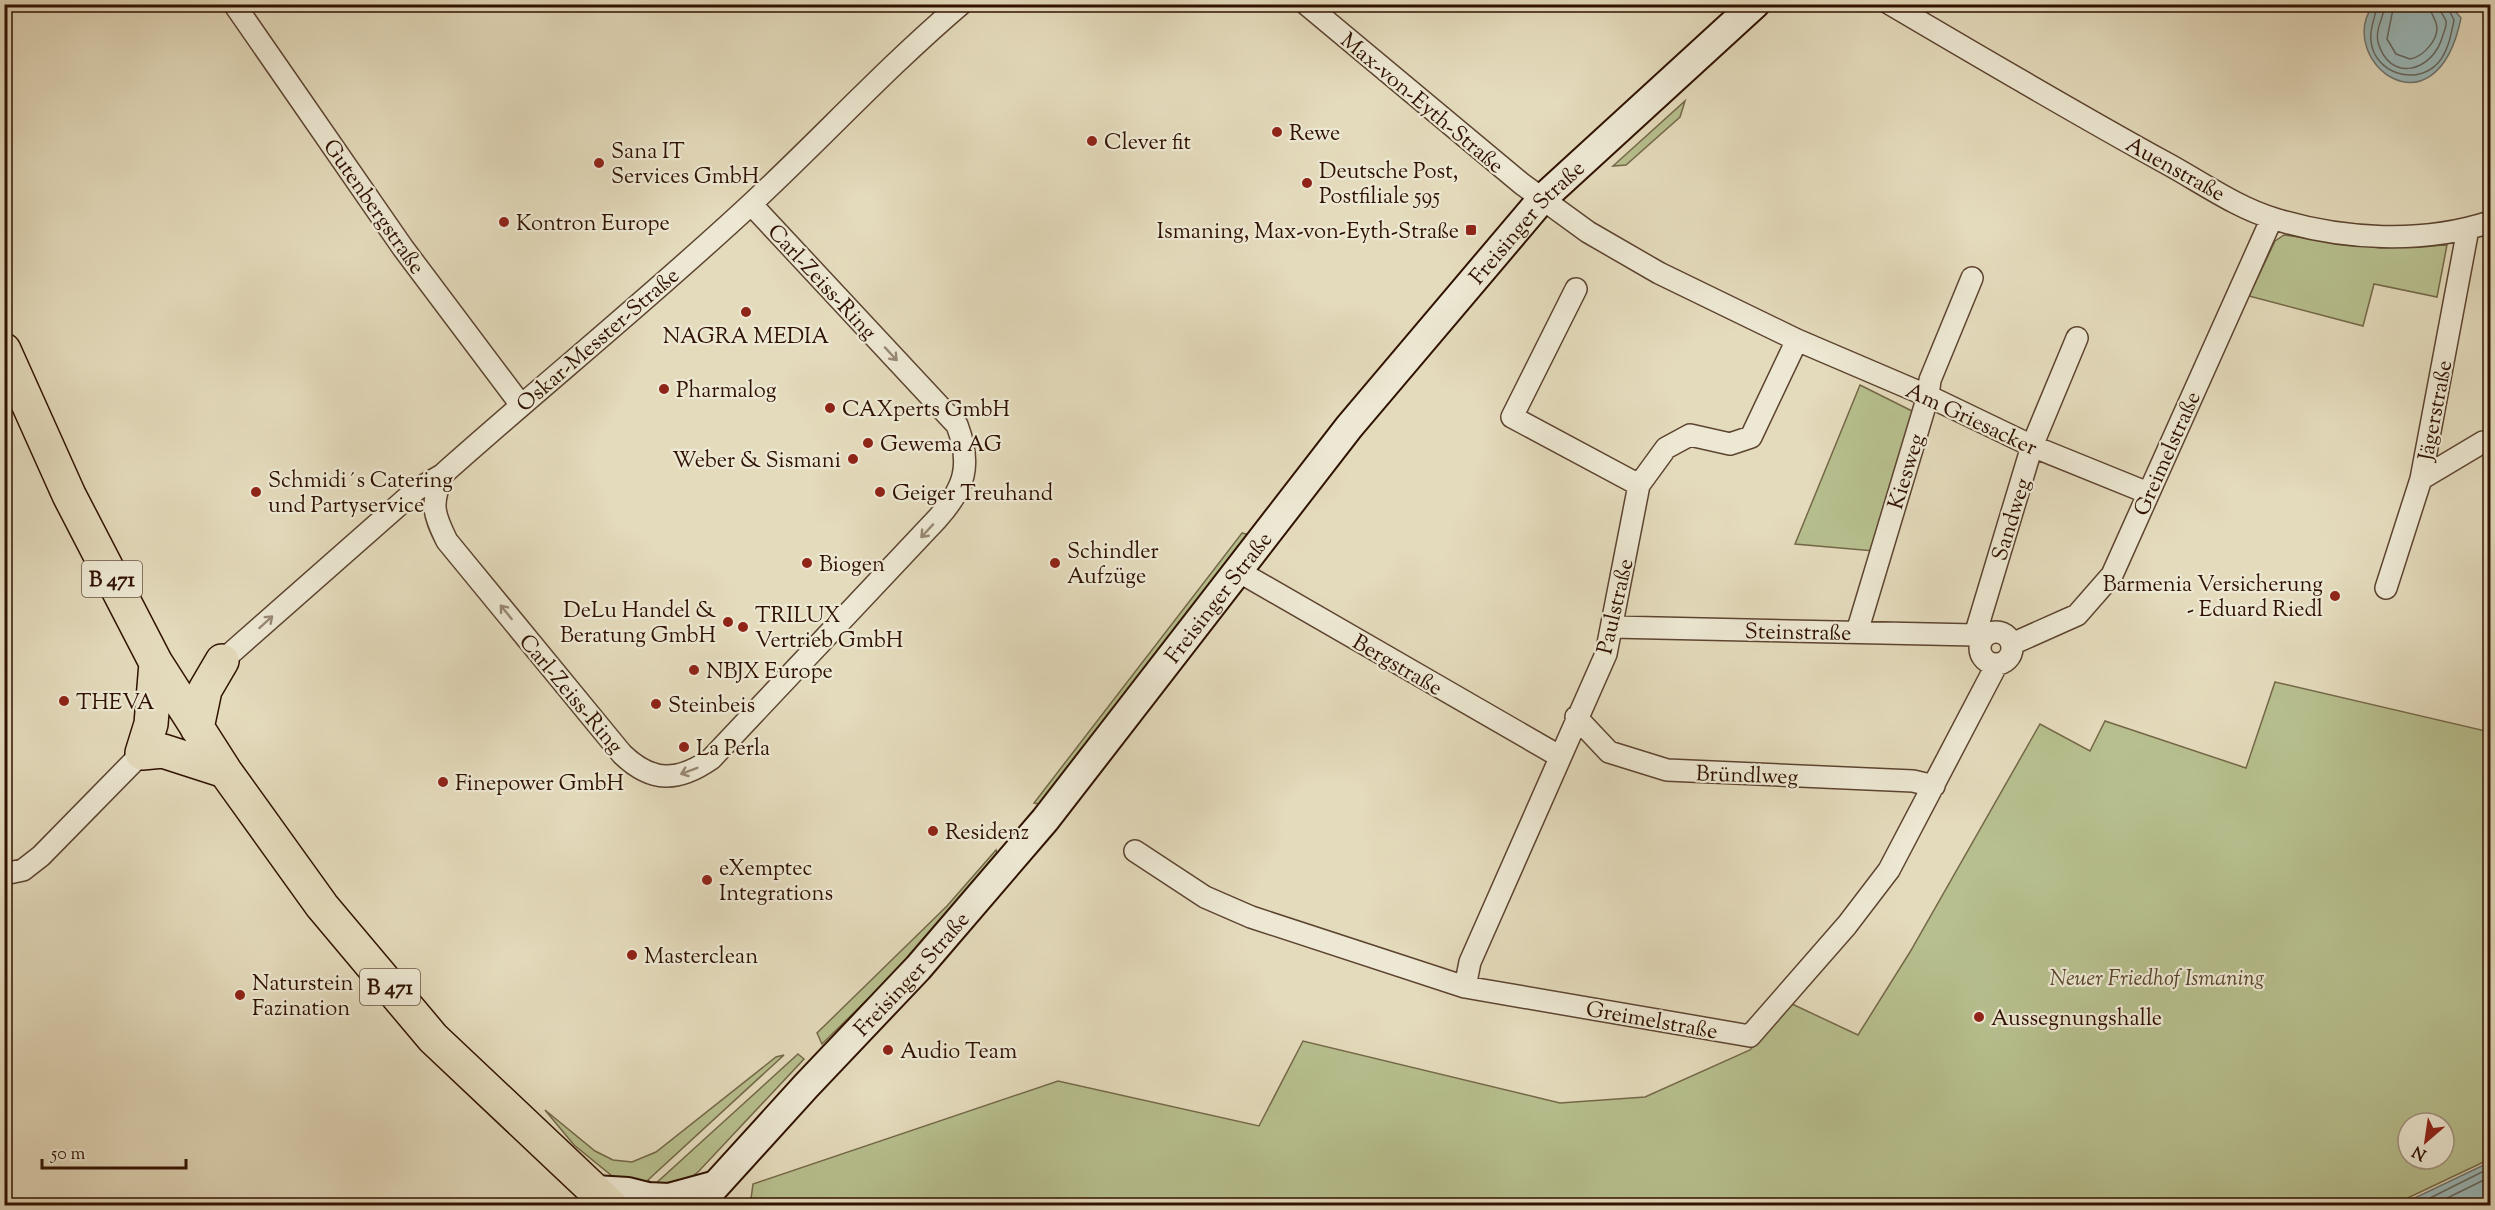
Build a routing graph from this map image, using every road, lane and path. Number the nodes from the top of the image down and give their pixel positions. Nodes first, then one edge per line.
1 (234, 4) edge
2 (961, 4) edge
3 (1306, 4) edge
4 (1755, 4) edge
5 (1890, 4) edge
6 (1542, 199) junction
7 (751, 204) junction
8 (2272, 218) junction
9 (2490, 222) edge
10 (2468, 229) junction
11 (1972, 278) dead end
12 (1576, 289) dead end
13 (2077, 338) dead end
14 (1797, 340) junction
15 (4, 350) edge
16 (1928, 396) junction
17 (521, 405) junction
18 (2490, 443) edge
19 (2032, 446) junction
20 (442, 475) junction
21 (2421, 478) junction
22 (1639, 485) junction
23 (2148, 493) junction
24 (1238, 571) junction
25 (2386, 588) dead end
26 (1613, 627) junction
27 (1857, 632) junction
28 (1978, 636) junction
29 (2012, 644) junction
30 (222, 661) joint
31 (156, 663) junction
32 (1997, 664) junction
33 (1576, 717) junction
34 (197, 728) junction
35 (142, 753) junction
36 (1559, 756) junction
37 (225, 771) junction
38 (1934, 786) junction
39 (1135, 851) dead end
40 (4, 874) edge
41 (1465, 987) junction
42 (713, 1194) edge
43 (592, 1195) edge

1 - 17 street, Gutenbergstraße
2 - 7 street, Oskar-Messter-Straße
3 - 6 street, Max-von-Eyth-Straße
4 - 6 main road, Freisinger Straße
5 - 8 street, Auenstraße
6 - 14 street, Am Griesacker
6 - 24 main road, Freisinger Straße
7 - 17 street, Oskar-Messter-Straße
7 -> 20 street, Carl-Zeiss-Ring
8 - 10 street, Auenstraße
8 - 23 street, Greimelstraße
9 - 10 street, Auenstraße
10 - 21 street, Jägerstraße
11 - 16 street, Kiesweg
12 - 22 street
13 - 19 street, Sandweg
14 - 16 street, Am Griesacker
14 - 22 street
15 - 31 highway, B 471
16 - 19 street, Am Griesacker
16 - 27 street, Kiesweg
17 - 20 street, Oskar-Messter-Straße
18 - 21 street
19 - 23 street, Am Griesacker
19 - 28 street, Sandweg
30 -> 20 street, Oskar-Messter-Straße
21 - 25 street, Jägerstraße
22 - 26 street, Paulstraße
23 - 29 street, Greimelstraße
24 - 36 street, Bergstraße
24 - 42 main road, Freisinger Straße
26 - 27 street, Steinstraße
26 - 33 street, Paulstraße
27 - 28 street, Steinstraße
28 - 29 street
28 - 32 street
29 - 32 street
30 - 34 highway
31 - 34 highway, B 471
31 - 35 highway
32 - 38 street, Greimelstraße
33 - 36 street, Paulstraße
33 - 38 street, Bründlweg
34 - 37 highway, B 471
35 - 37 highway
35 - 40 street
36 - 41 street, Paulstraße
37 - 43 highway, B 471
38 - 41 street, Greimelstraße
39 - 41 street, Greimelstraße
42 - 43 main road

